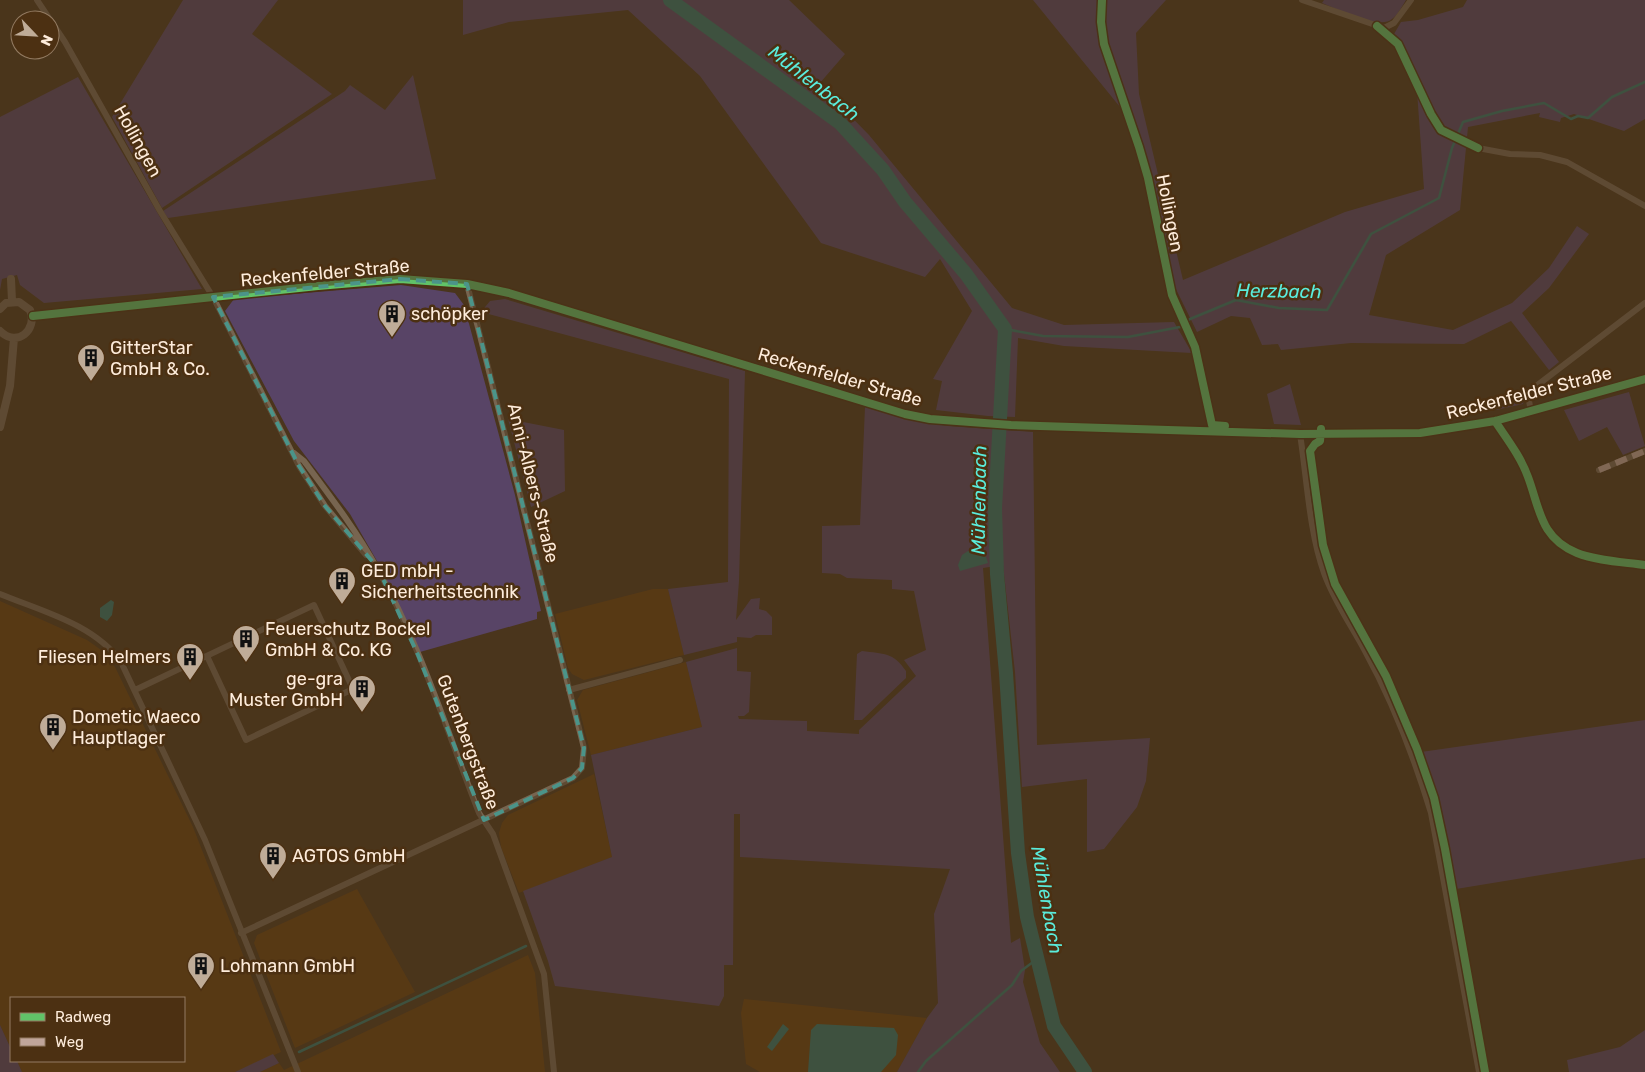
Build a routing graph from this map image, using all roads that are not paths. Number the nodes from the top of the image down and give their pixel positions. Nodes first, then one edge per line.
1 (37, 0) edge
2 (1102, 0) edge
3 (1302, 0) edge
4 (1411, 0) edge
5 (1478, 148) dead end
6 (1645, 205) edge
7 (10, 279) dead end
8 (467, 284) junction
9 (213, 298) junction
10 (12, 301) junction
11 (1645, 303) edge
12 (0, 309) edge
13 (32, 316) junction
14 (0, 331) edge
15 (14, 338) junction
16 (1645, 379) edge
17 (1531, 412) junction
18 (1495, 421) junction
19 (0, 426) edge
20 (1213, 431) junction
21 (1300, 434) junction
22 (1645, 450) edge
23 (1599, 470) dead end
24 (1645, 565) edge
25 (0, 594) edge
26 (207, 656) junction
27 (680, 660) dead end
28 (135, 690) junction
29 (569, 690) junction
30 (484, 820) junction
31 (241, 933) junction
32 (298, 1072) edge
33 (554, 1072) edge
34 (1479, 1072) edge

1 - 9 street, Hollingen
2 - 20 street, Hollingen
3 - 4 street
5 - 6 street
7 - 10 street
8 - 9 street, Reckenfelder Straße
8 - 20 street, Reckenfelder Straße
8 - 29 street, Anni-Albers-Straße
9 - 13 street, Reckenfelder Straße
9 - 30 street, Gutenbergstraße
10 - 12 street
10 - 13 street
11 - 17 street
13 - 15 street
14 - 15 street
15 - 19 street
16 - 17 street, Reckenfelder Straße
17 - 18 street, Reckenfelder Straße
18 - 21 street, Reckenfelder Straße
18 - 24 street
20 - 21 street, Reckenfelder Straße
21 - 34 street
22 - 23 street
25 - 28 street
26 - 26 street
26 - 28 street
27 - 29 street
28 - 31 street
29 - 30 street, Anni-Albers-Straße
30 - 31 street, Gutenbergstraße
30 - 33 street
31 - 32 street

